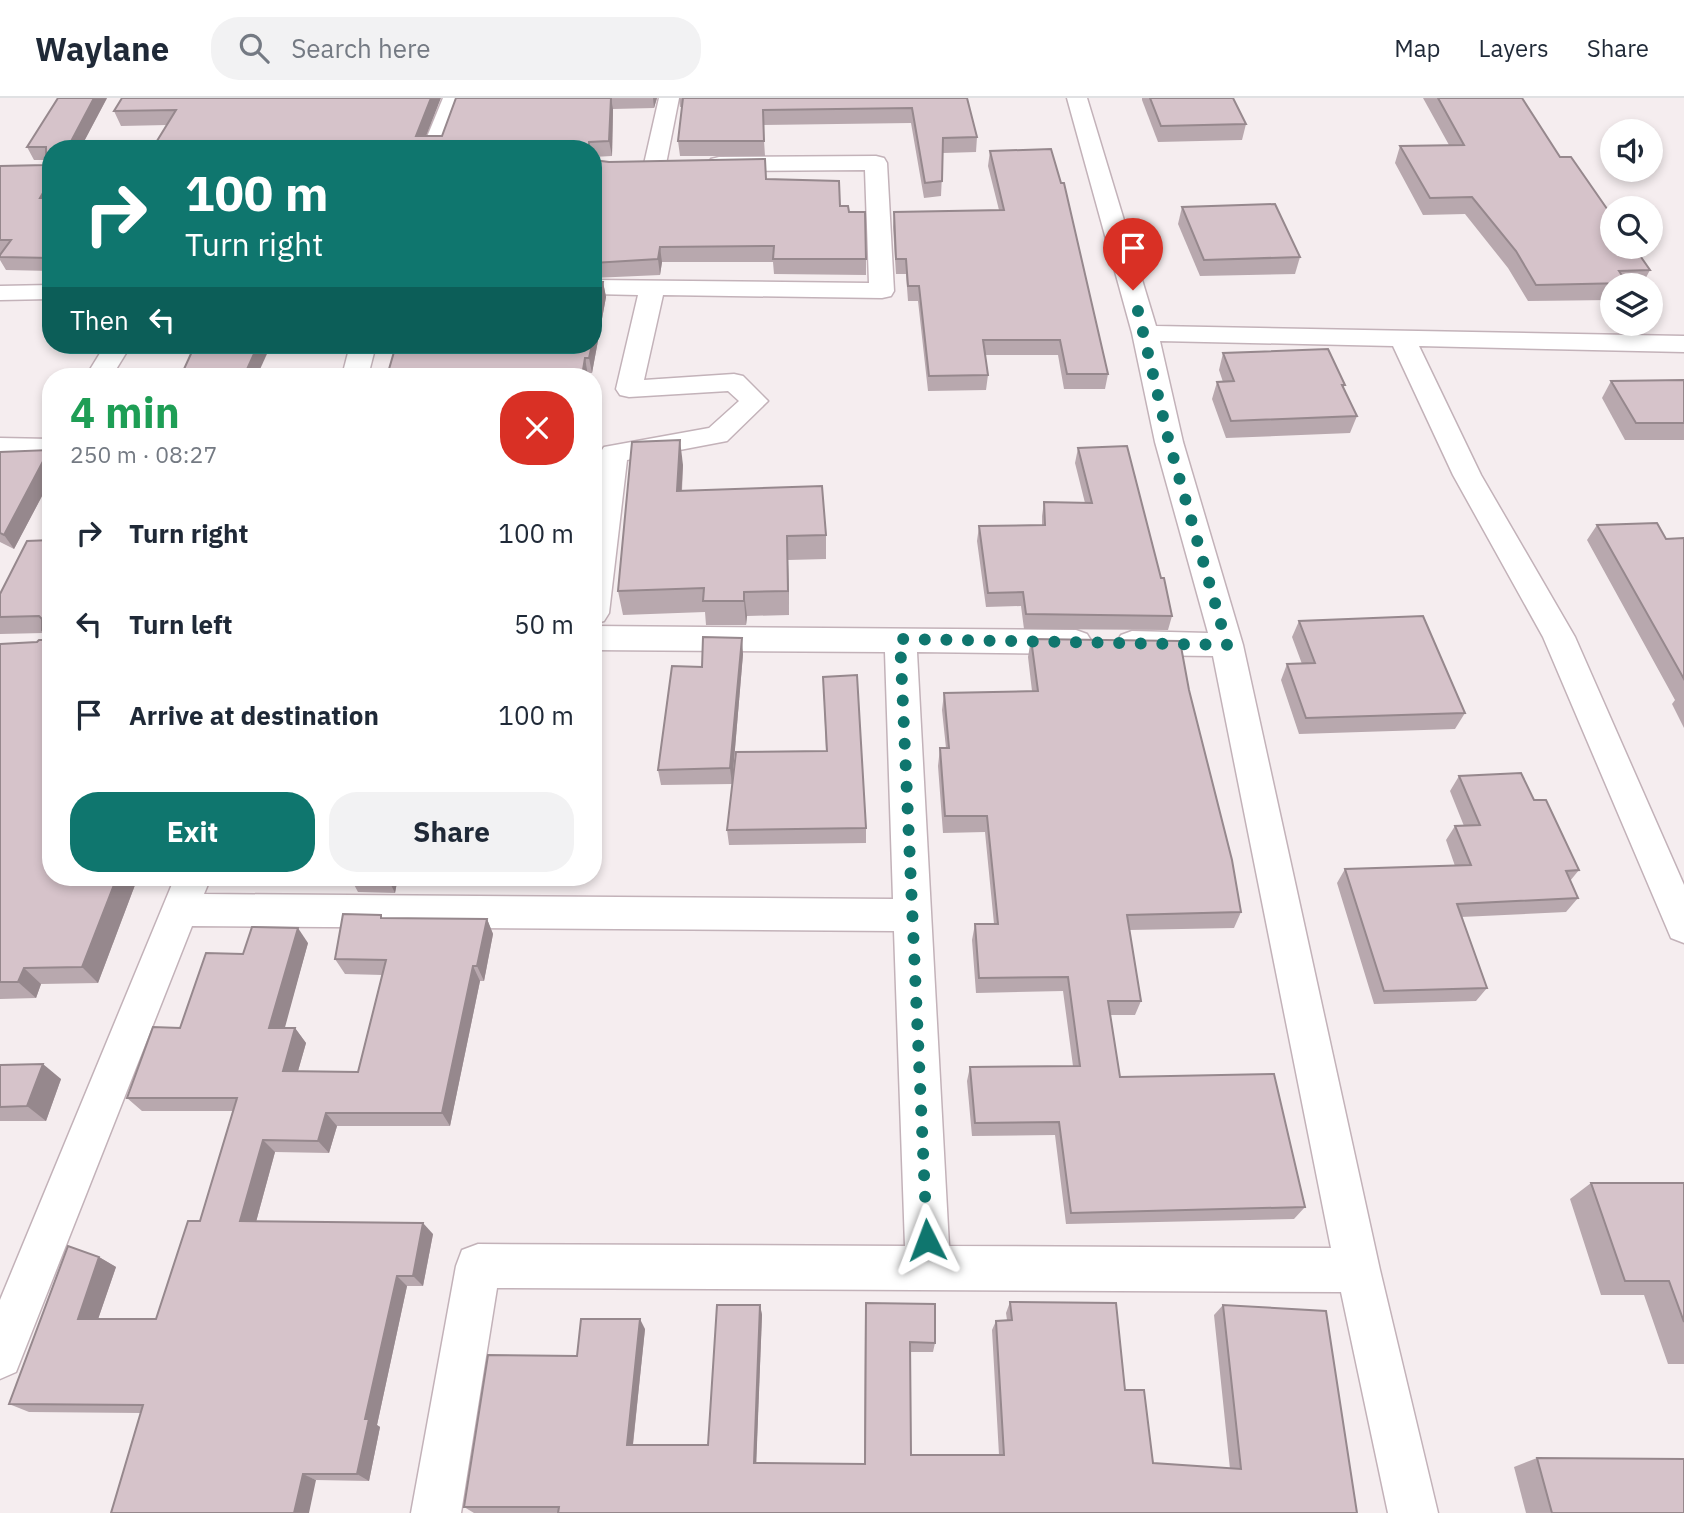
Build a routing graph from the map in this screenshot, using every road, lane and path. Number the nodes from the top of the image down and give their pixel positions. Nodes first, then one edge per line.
1 (453, 98) edge
2 (668, 98) edge
3 (1077, 98) edge
4 (437, 140) edge
5 (655, 164) junction
6 (630, 165) edge
7 (602, 287) edge
8 (652, 288) junction
9 (42, 292) edge
10 (0, 293) edge
11 (1145, 333) junction
12 (1402, 337) junction
13 (1684, 344) edge
14 (0, 447) edge
15 (42, 448) edge
16 (602, 544) edge
17 (602, 638) edge
18 (900, 639) junction
19 (1227, 645) junction
20 (186, 893) edge
21 (913, 915) junction
22 (1684, 927) edge
23 (928, 1267) junction
24 (1358, 1270) junction
25 (14, 1284) edge
26 (0, 1356) edge
27 (436, 1513) edge
28 (1413, 1513) edge

1 - 4 street
2 - 5 street
3 - 11 street
5 - 6 street
5 - 8 street
7 - 8 street
8 - 16 street
9 - 10 street
11 - 12 street
11 - 19 street
12 - 13 street
12 - 22 street
14 - 15 street
17 - 18 street
18 - 19 street
18 - 21 street
19 - 24 street
20 - 21 street
20 - 25 street
21 - 23 street
23 - 24 street
23 - 27 street
24 - 28 street
25 - 26 street

